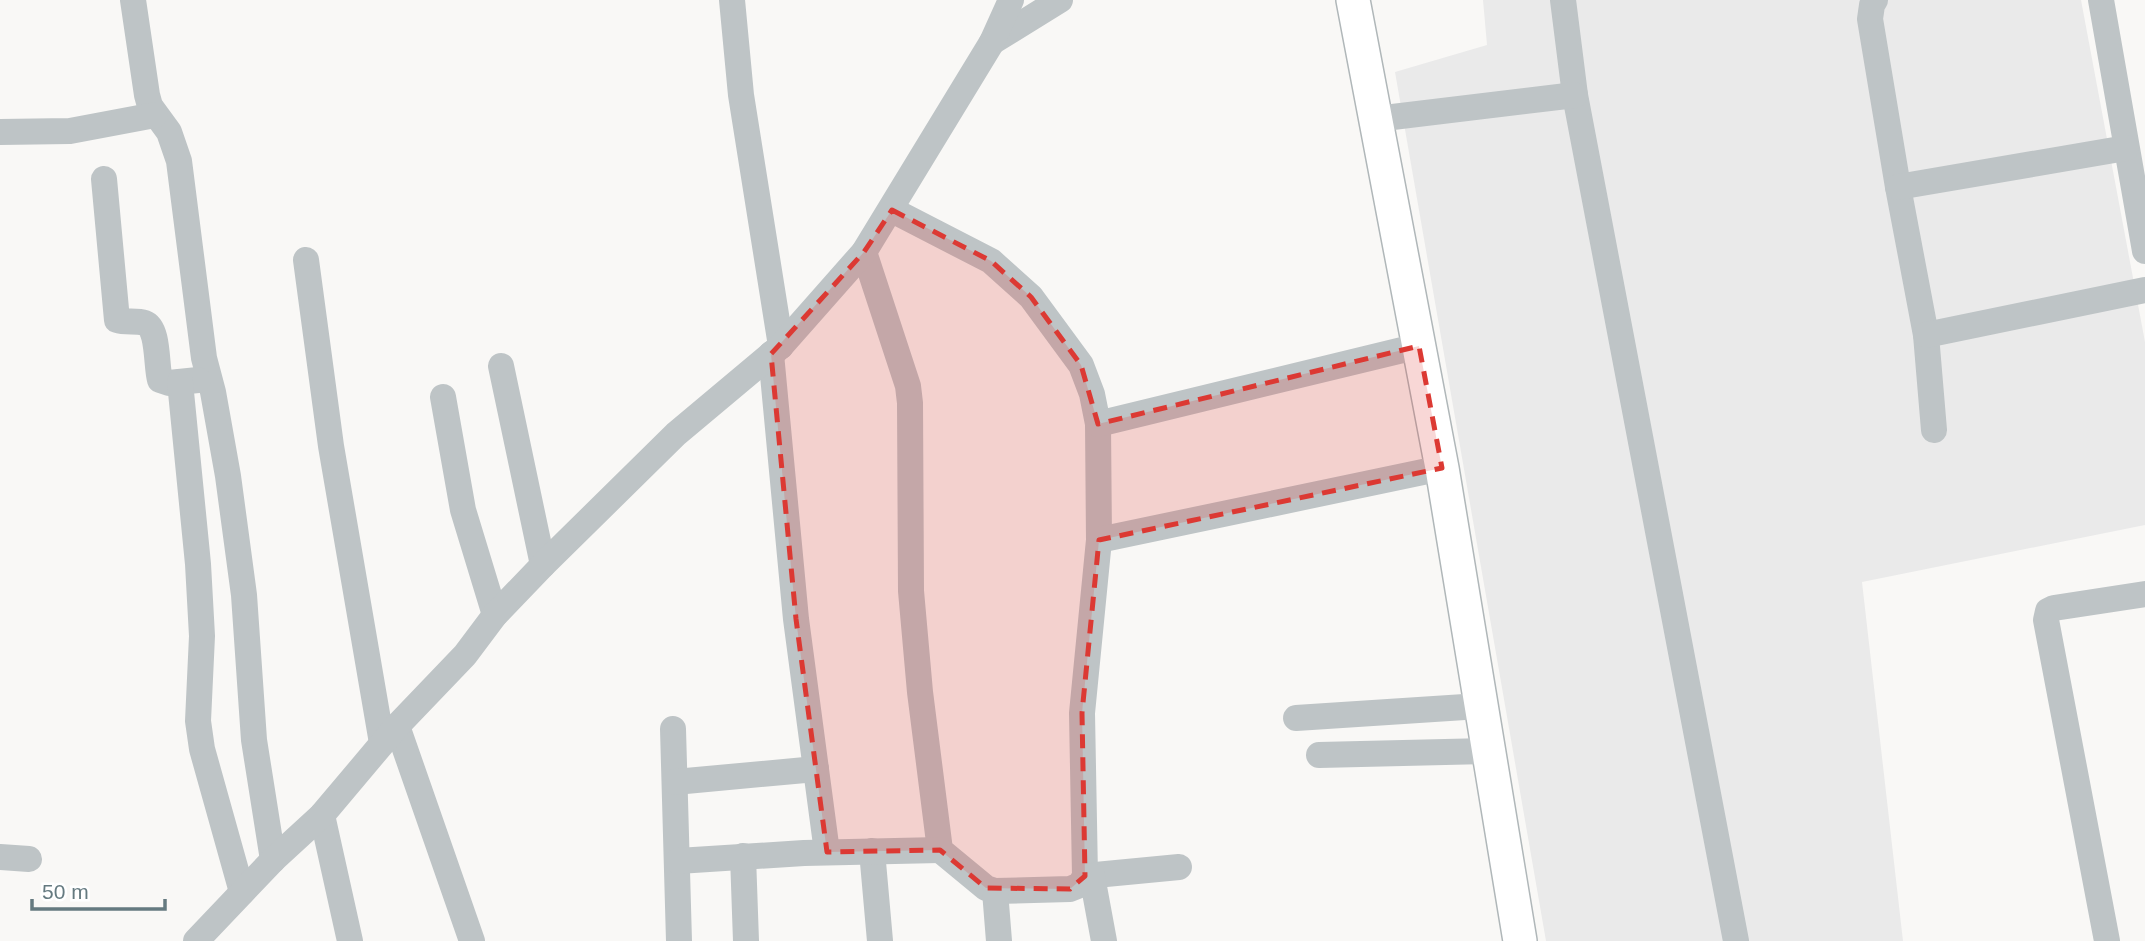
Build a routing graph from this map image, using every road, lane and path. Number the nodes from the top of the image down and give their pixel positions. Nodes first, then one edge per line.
1 (133, 0) edge
2 (732, 0) edge
3 (1011, 0) edge
4 (1060, 0) edge
5 (1353, 0) edge
6 (1563, 0) edge
7 (1875, 0) edge
8 (2101, 0) edge
9 (992, 42) junction
10 (1575, 95) junction
11 (155, 115) junction
12 (1376, 119) junction
13 (0, 132) edge
14 (2126, 148) junction
15 (104, 179) dead end
16 (1898, 187) junction
17 (892, 210) junction
18 (2145, 251) edge
19 (864, 252) junction
20 (306, 260) dead end
21 (2145, 290) edge
22 (1926, 335) junction
23 (1419, 346) junction
24 (776, 350) junction
25 (501, 366) dead end
26 (210, 379) junction
27 (180, 382) junction
28 (443, 397) dead end
29 (1098, 424) junction
30 (1934, 430) dead end
31 (1441, 468) junction
32 (1099, 540) junction
33 (543, 565) junction
34 (2145, 594) edge
35 (495, 615) junction
36 (1480, 706) junction
37 (1296, 718) dead end
38 (673, 729) dead end
39 (389, 734) junction
40 (1487, 751) junction
41 (1320, 755) dead end
42 (816, 769) junction
43 (675, 782) junction
44 (322, 815) junction
45 (940, 850) junction
46 (872, 851) junction
47 (827, 852) junction
48 (743, 856) junction
49 (0, 857) edge
50 (29, 859) dead end
51 (273, 860) junction
52 (678, 861) junction
53 (1179, 867) dead end
54 (1088, 876) junction
55 (995, 891) junction
56 (242, 892) junction
57 (196, 941) edge
58 (350, 941) edge
59 (472, 941) edge
60 (680, 941) edge
61 (746, 941) edge
62 (880, 941) edge
63 (999, 941) edge
64 (1104, 941) edge
65 (1520, 941) edge
66 (1736, 941) edge
67 (2107, 941) edge

1 - 11 street
2 - 24 street
3 - 9 street
4 - 9 street
5 - 12 main road
6 - 10 street
7 - 16 street
8 - 14 street
9 - 17 street
10 - 12 street
10 - 66 street
11 - 13 street
11 - 26 street
12 - 23 main road
14 - 16 street
14 - 18 street
15 - 27 street
16 - 22 street
17 - 19 street
17 - 29 street
19 - 24 street
19 - 45 street
20 - 39 street
21 - 22 street
22 - 30 street
23 - 29 street
23 - 31 main road
24 - 33 street
24 - 42 street
25 - 33 street
26 - 27 street
26 - 51 street
27 - 56 street
28 - 35 street
29 - 32 street
31 - 32 street
31 - 36 main road
32 - 54 street
33 - 35 street
34 - 67 street
35 - 39 street
36 - 37 street
36 - 40 main road
38 - 43 street
39 - 44 street
39 - 59 street
40 - 41 street
40 - 65 main road
42 - 43 street
42 - 47 street
43 - 52 street
44 - 51 street
44 - 58 street
45 - 46 street
45 - 55 street
46 - 47 street
46 - 62 street
47 - 48 street
48 - 52 street
48 - 61 street
49 - 50 street
51 - 56 street
52 - 60 street
53 - 54 street
54 - 55 street
54 - 64 street
55 - 63 street
56 - 57 street

